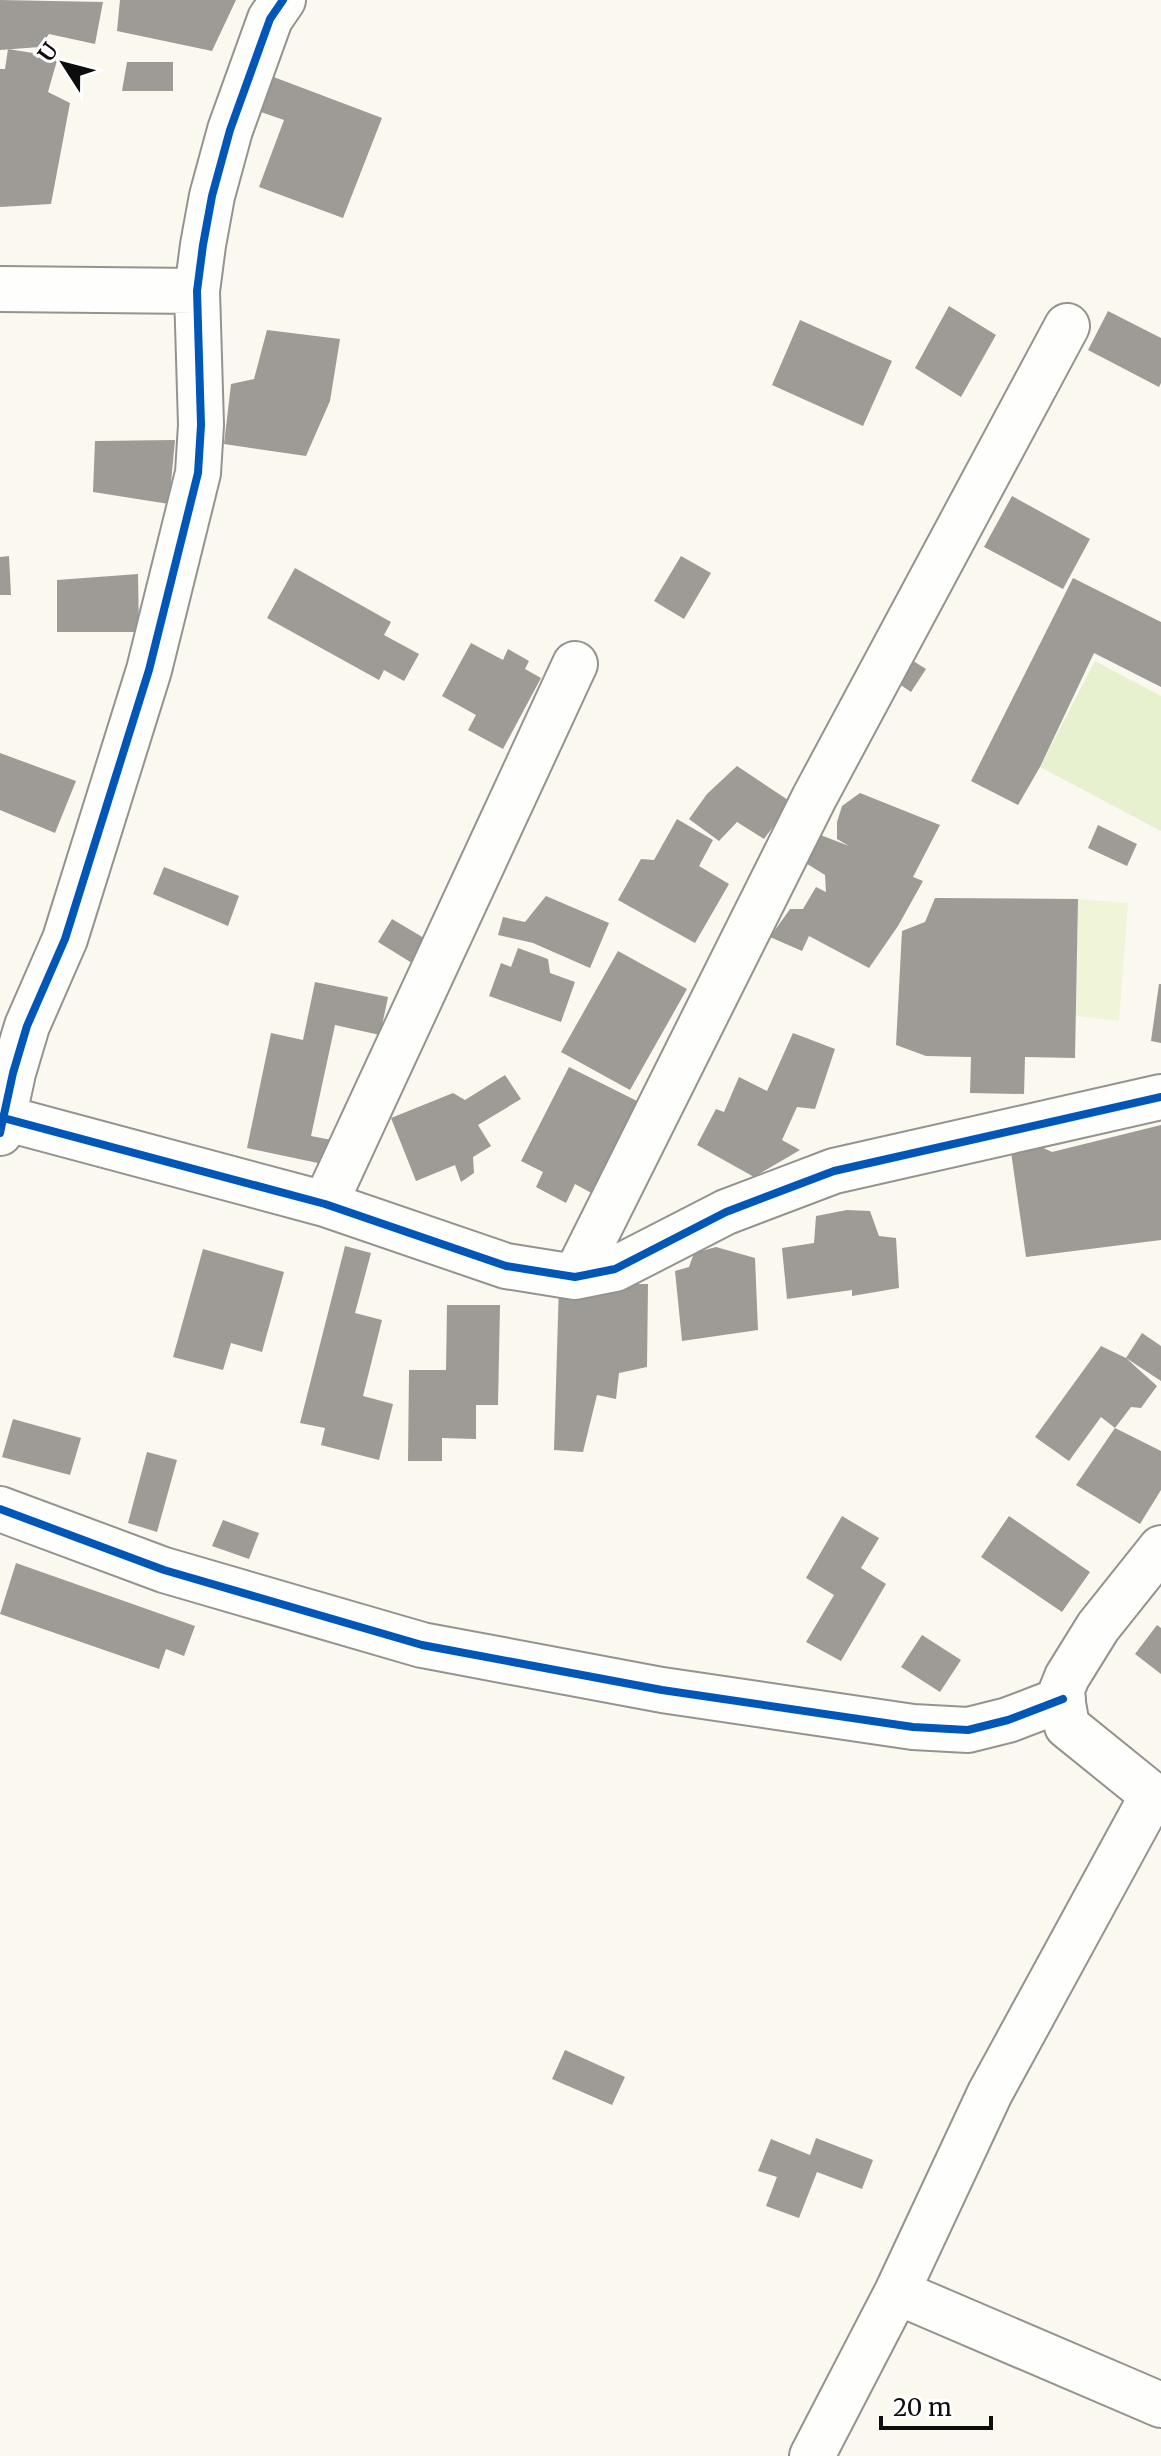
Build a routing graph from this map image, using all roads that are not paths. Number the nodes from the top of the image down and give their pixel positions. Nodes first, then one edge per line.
1 (283, 0) edge
2 (0, 289) edge
3 (197, 291) junction
4 (1067, 326) dead end
5 (575, 664) dead end
6 (1161, 1097) edge
7 (1, 1123) edge
8 (325, 1204) junction
9 (575, 1277) junction
10 (0, 1509) edge
11 (1161, 1548) edge
12 (1063, 1699) junction
13 (1156, 1799) edge
14 (897, 2292) junction
15 (1161, 2405) edge
16 (812, 2456) edge

1 - 3 street
2 - 3 street
3 - 7 street
4 - 9 street
5 - 8 street
6 - 9 street
7 - 8 street
8 - 9 street
10 - 12 street
11 - 12 street
12 - 13 street
13 - 14 street
14 - 15 street
14 - 16 street

